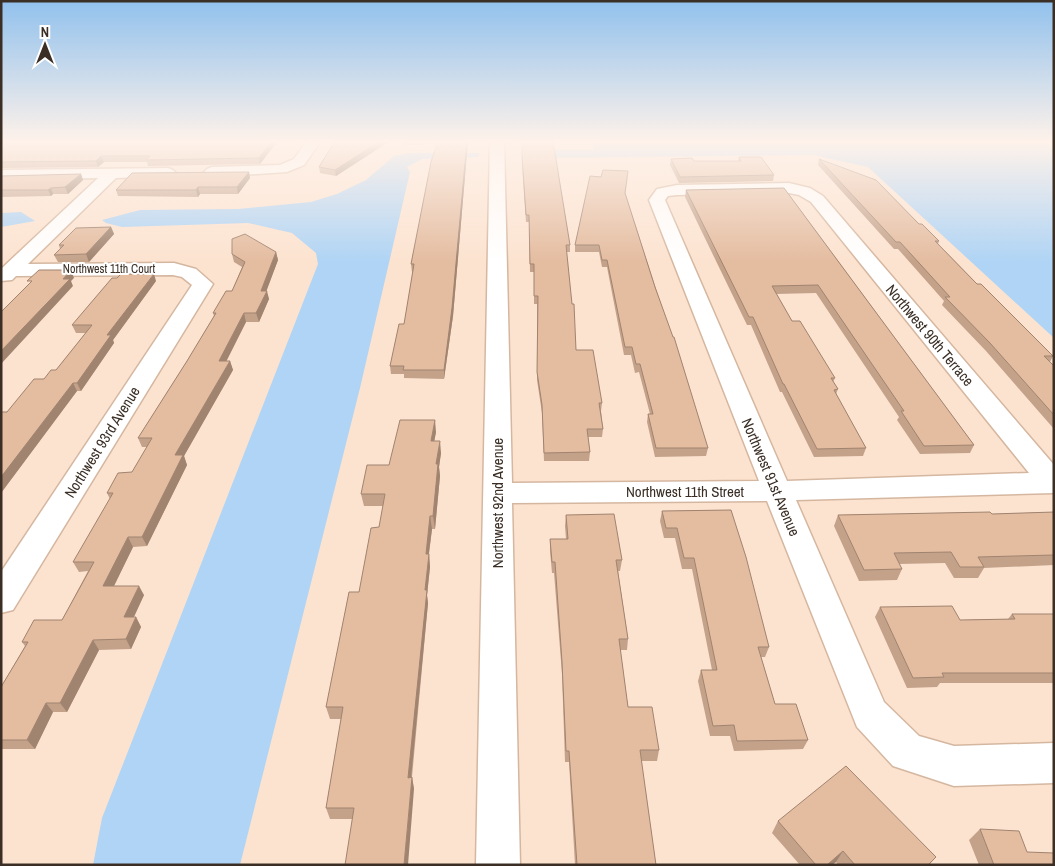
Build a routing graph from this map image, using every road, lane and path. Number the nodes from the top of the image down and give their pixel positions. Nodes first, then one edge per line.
1 (104, 181) edge
2 (497, 181) edge
3 (663, 192) joint
4 (6, 275) edge
5 (202, 284) joint
6 (1053, 482) edge
7 (777, 491) junction
8 (497, 493) junction
9 (1, 600) edge
10 (1054, 763) edge
11 (498, 865) edge

1 - 4 street
2 - 8 street, Northwest 92nd Avenue
3 - 6 street, Northwest 90th Terrace
3 - 7 street, Northwest 91st Avenue
4 - 5 street, Northwest 11th Court
5 - 9 street, Northwest 93rd Avenue
6 - 7 street, Northwest 11th Street
7 - 8 street, Northwest 11th Street
7 - 10 street, Northwest 91st Avenue
8 - 11 street, Northwest 92nd Avenue

